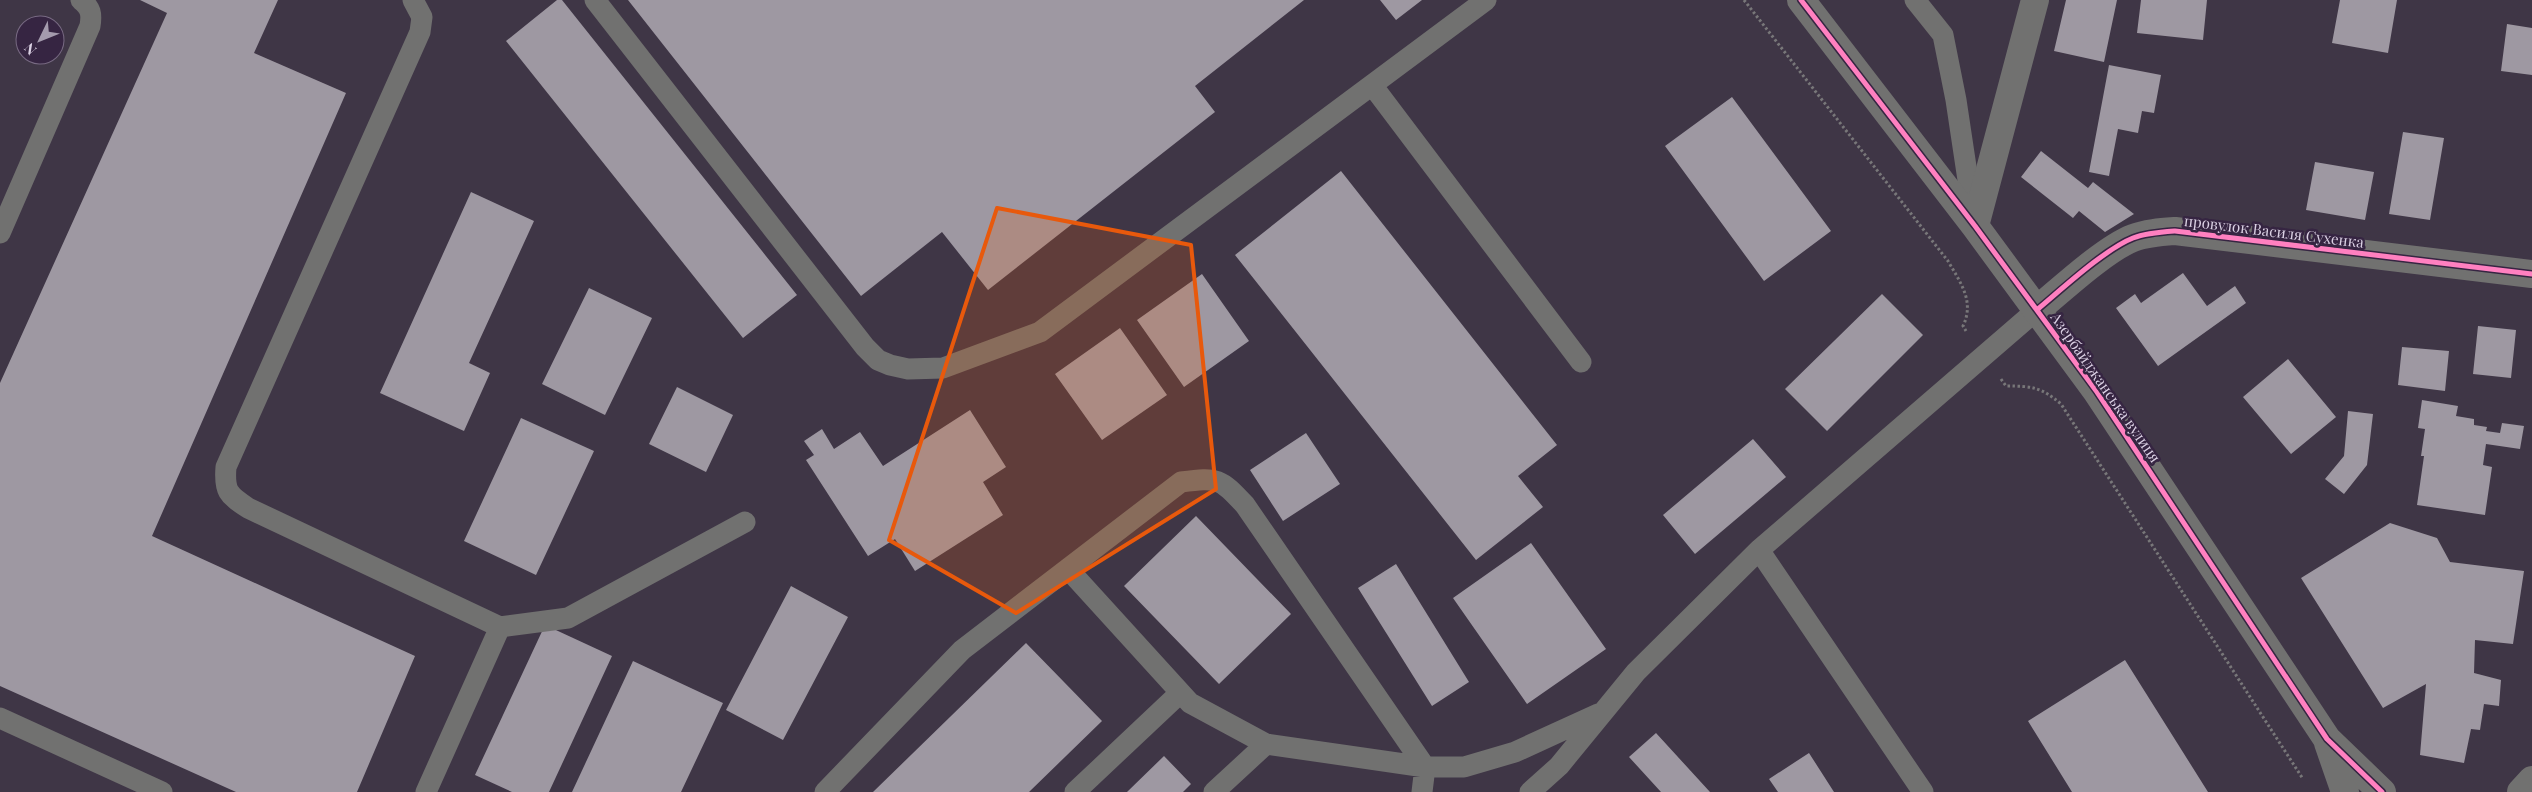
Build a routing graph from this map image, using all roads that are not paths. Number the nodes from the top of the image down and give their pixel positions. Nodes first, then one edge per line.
1 (81, 0) edge
2 (412, 0) edge
3 (595, 0) edge
4 (1486, 0) edge
5 (1801, 0) edge
6 (1915, 0) edge
7 (2035, 0) edge
8 (1372, 85) junction
9 (1975, 226) junction
10 (0, 233) edge
11 (2532, 274) edge
12 (2038, 309) junction
13 (1581, 362) dead end
14 (745, 522) dead end
15 (1759, 550) junction
16 (1068, 569) junction
17 (500, 627) junction
18 (1180, 693) junction
19 (1603, 712) junction
20 (0, 718) edge
21 (2327, 739) junction
22 (1266, 744) junction
23 (1425, 767) junction
24 (2532, 780) edge
25 (162, 792) edge
26 (426, 792) edge
27 (825, 792) edge
28 (1075, 792) edge
29 (1214, 792) edge
30 (1422, 792) edge
31 (1530, 792) edge
32 (1923, 792) edge
33 (2346, 792) edge
34 (2382, 792) edge
35 (2521, 792) edge

1 - 10 lane
2 - 17 lane
3 - 8 lane
4 - 8 lane
5 - 9 street, Азербайджанська вулиця
6 - 9 lane
7 - 9 street
8 - 13 lane
9 - 12 street, Азербайджанська вулиця
11 - 12 street, провулок Василя Сухенка
12 - 15 lane
12 - 21 street, Азербайджанська вулиця
14 - 17 lane
15 - 19 lane
15 - 32 lane
16 - 18 lane
16 - 23 lane
16 - 27 lane
17 - 26 lane
18 - 22 lane
18 - 28 lane
19 - 23 lane
19 - 31 lane
20 - 25 lane
21 - 33 street, Азербайджанська вулиця
21 - 34 street, Азербайджанська вулиця
22 - 23 lane
22 - 29 lane
23 - 30 lane
24 - 35 street

